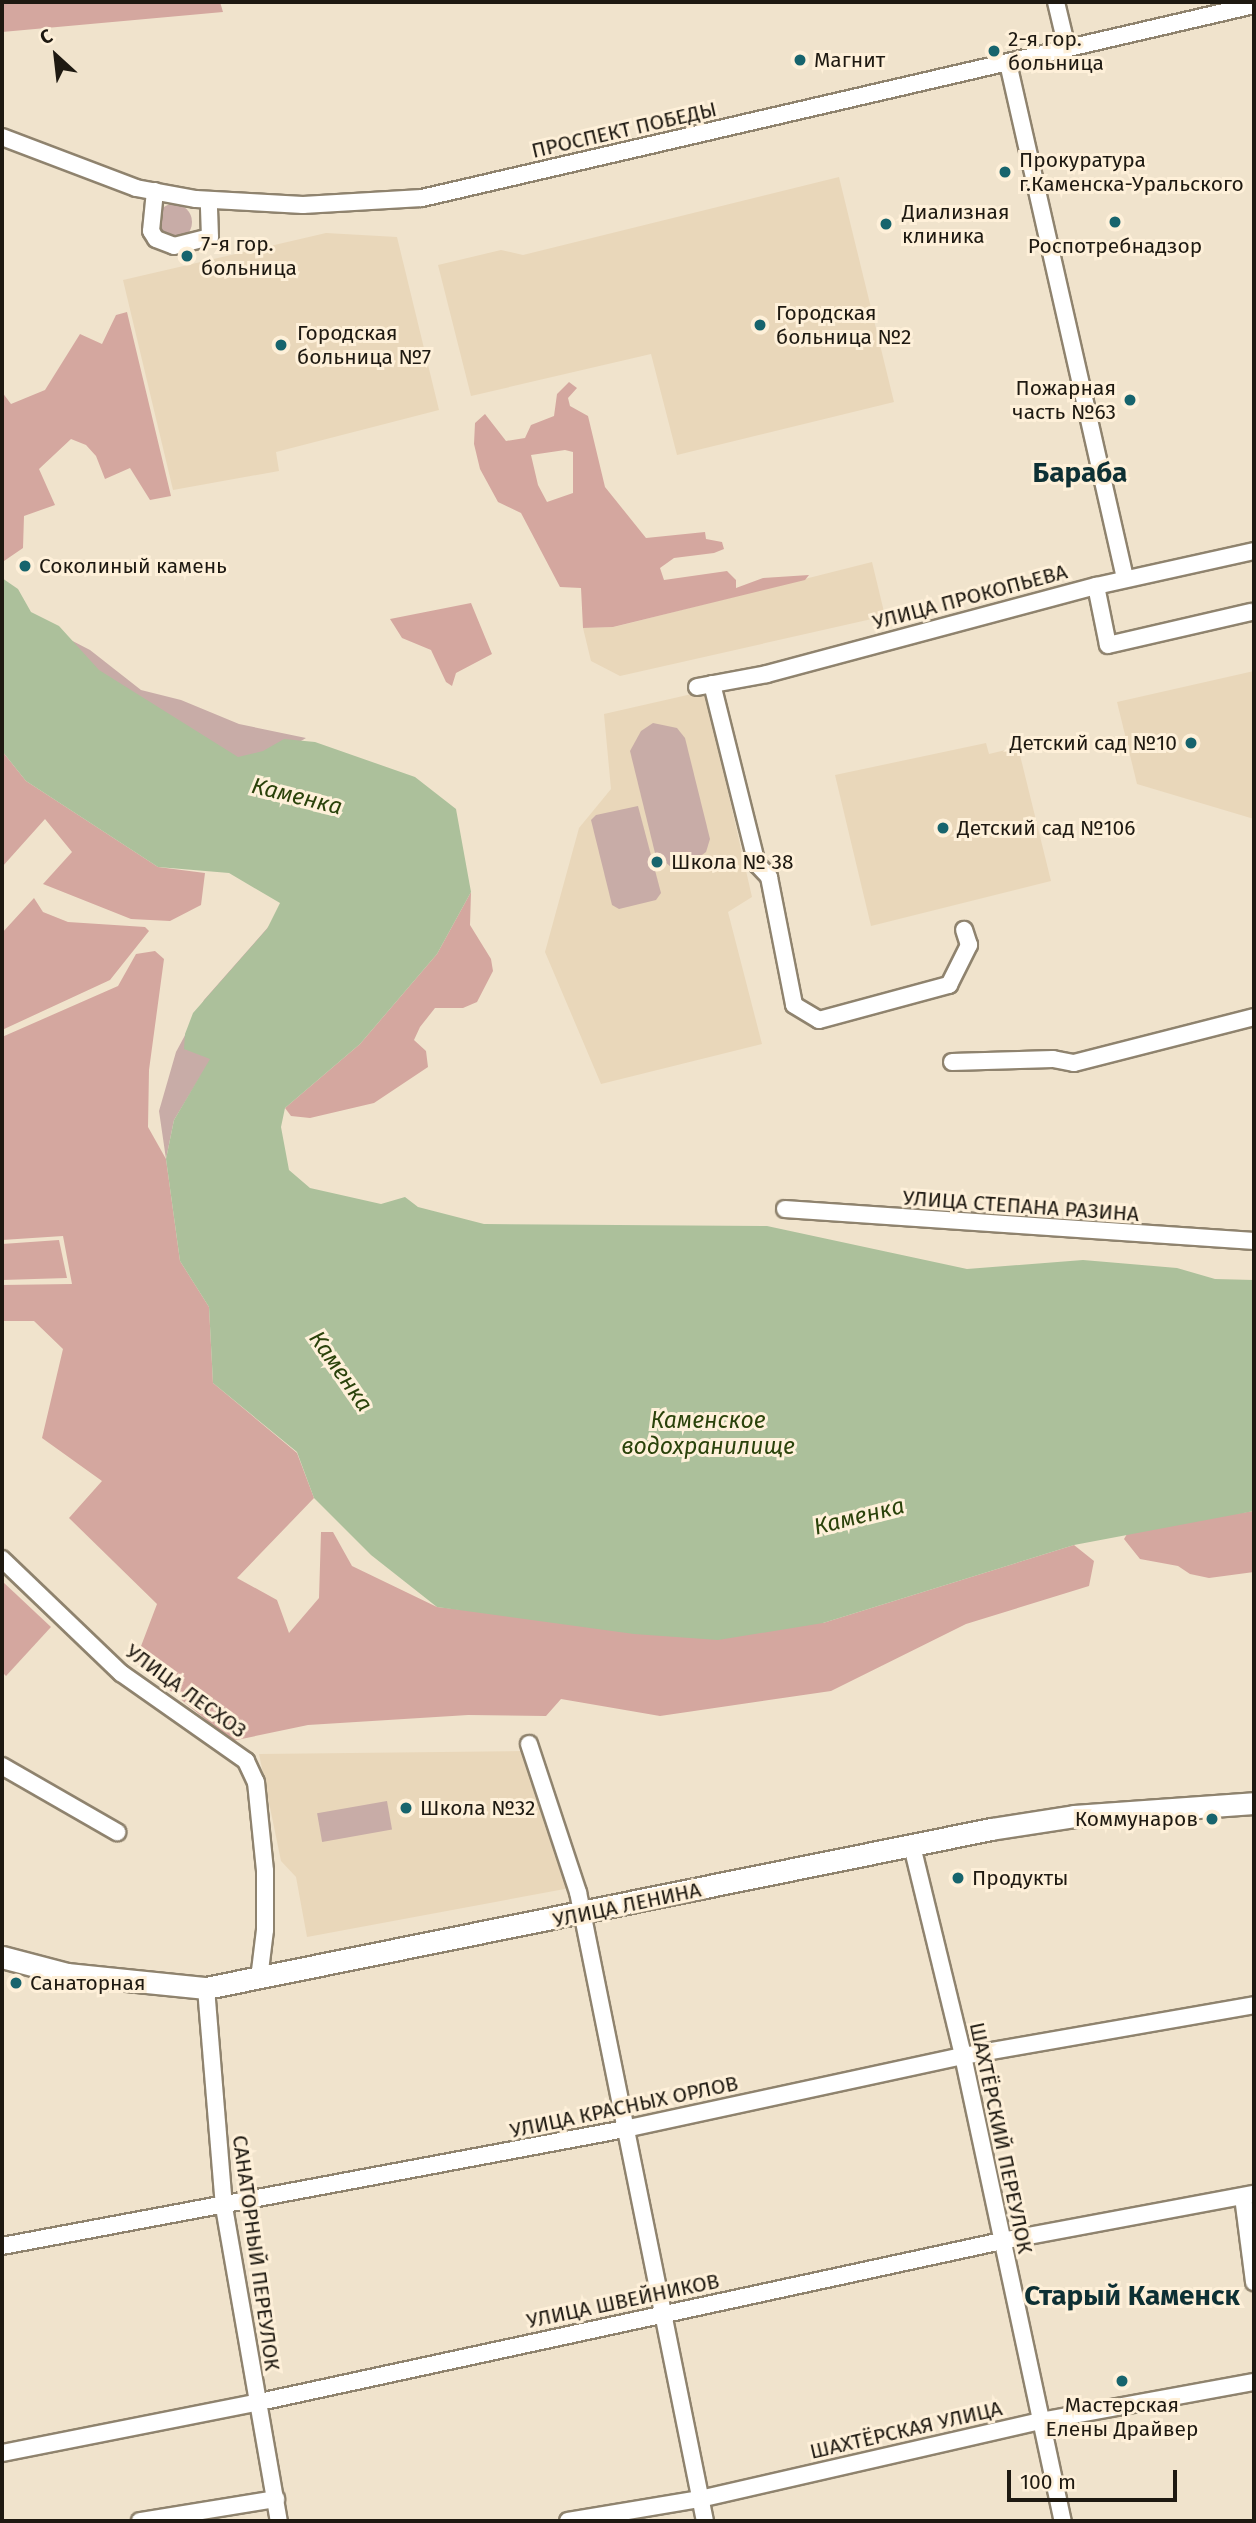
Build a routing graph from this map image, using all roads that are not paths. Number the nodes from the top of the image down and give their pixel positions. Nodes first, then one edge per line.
1 (1056, 2) edge
2 (1254, 5) edge
3 (1068, 48) junction
4 (1008, 63) junction
5 (2, 137) edge
6 (155, 191) junction
7 (209, 200) junction
8 (1254, 551) edge
9 (1125, 578) junction
10 (1096, 586) junction
11 (1251, 612) dead end
12 (964, 930) dead end
13 (1254, 1017) edge
14 (952, 1062) dead end
15 (785, 1209) dead end
16 (1254, 1241) edge
17 (2, 1559) edge
18 (529, 1744) dead end
19 (2, 1766) edge
20 (1254, 1803) edge
21 (117, 1832) dead end
22 (912, 1846) junction
23 (583, 1914) junction
24 (2, 1957) edge
25 (259, 1979) junction
26 (206, 1988) junction
27 (1254, 2005) edge
28 (964, 2056) junction
29 (625, 2129) junction
30 (1248, 2195) edge
31 (224, 2207) junction
32 (1002, 2241) junction
33 (2, 2246) edge
34 (1254, 2282) edge
35 (663, 2314) junction
36 (1254, 2382) edge
37 (255, 2403) junction
38 (1041, 2421) junction
39 (2, 2454) edge
40 (276, 2499) junction
41 (700, 2499) junction
42 (140, 2521) edge
43 (279, 2521) edge
44 (568, 2521) edge
45 (705, 2521) edge
46 (1063, 2521) edge

1 - 3 street
2 - 3 street, ПРОСПЕКТ ПОБЕДЫ
3 - 4 street, ПРОСПЕКТ ПОБЕДЫ
4 - 7 street, ПРОСПЕКТ ПОБЕДЫ
4 - 9 street
5 - 6 street, ПРОСПЕКТ ПОБЕДЫ
6 - 7 street, ПРОСПЕКТ ПОБЕДЫ
6 - 7 street
8 - 9 street, УЛИЦА ПРОКОПЬЕВА
9 - 10 street, УЛИЦА ПРОКОПЬЕВА
10 - 11 street
10 - 12 street, УЛИЦА ПРОКОПЬЕВА
13 - 14 street
15 - 16 street, УЛИЦА СТЕПАНА РАЗИНА
17 - 25 street, УЛИЦА ЛЕСХОЗ
18 - 23 street
19 - 21 street
20 - 22 main road, УЛИЦА ЛЕНИНА
22 - 23 main road, УЛИЦА ЛЕНИНА
22 - 28 street, ШАХТЁРСКИЙ ПЕРЕУЛОК
23 - 25 main road, УЛИЦА ЛЕНИНА
23 - 29 street
24 - 26 main road, УЛИЦА ЛЕНИНА
25 - 26 main road, УЛИЦА ЛЕНИНА
26 - 31 street, САНАТОРНЫЙ ПЕРЕУЛОК
27 - 28 street, УЛИЦА КРАСНЫХ ОРЛОВ
28 - 29 street, УЛИЦА КРАСНЫХ ОРЛОВ
28 - 32 street, ШАХТЁРСКИЙ ПЕРЕУЛОК
29 - 31 street, УЛИЦА КРАСНЫХ ОРЛОВ
29 - 35 street
30 - 32 street, УЛИЦА ШВЕЙНИКОВ
30 - 34 street
31 - 33 street, УЛИЦА КРАСНЫХ ОРЛОВ
31 - 37 street, САНАТОРНЫЙ ПЕРЕУЛОК
32 - 35 street, УЛИЦА ШВЕЙНИКОВ
32 - 38 street, ШАХТЁРСКИЙ ПЕРЕУЛОК
35 - 37 street, УЛИЦА ШВЕЙНИКОВ
35 - 41 street
36 - 38 street, ШАХТЁРСКАЯ УЛИЦА
37 - 39 street, УЛИЦА ШВЕЙНИКОВ
37 - 40 street, САНАТОРНЫЙ ПЕРЕУЛОК
38 - 41 street, ШАХТЁРСКАЯ УЛИЦА
38 - 46 street, ШАХТЁРСКИЙ ПЕРЕУЛОК
40 - 42 street
40 - 43 street, САНАТОРНЫЙ ПЕРЕУЛОК
41 - 44 street, ШАХТЁРСКАЯ УЛИЦА
41 - 45 street

